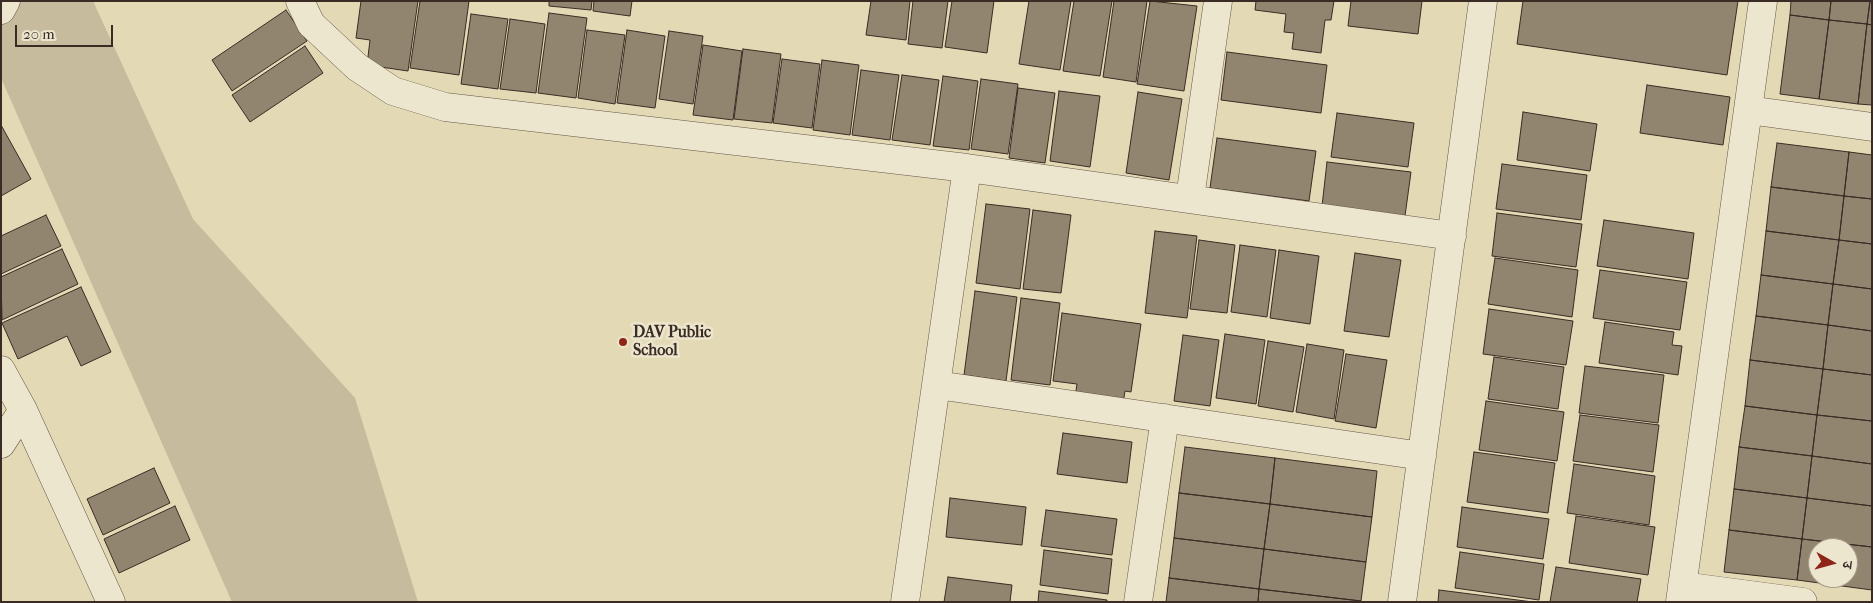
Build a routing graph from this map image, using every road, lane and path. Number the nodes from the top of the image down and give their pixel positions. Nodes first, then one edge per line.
1 (6, 1) edge
2 (300, 1) edge
3 (1218, 1) edge
4 (1483, 1) edge
5 (1763, 1) edge
6 (1, 10) edge
7 (1748, 110) junction
8 (1872, 127) edge
9 (967, 168) junction
10 (1190, 198) junction
11 (1452, 236) junction
12 (1, 370) edge
13 (936, 384) junction
14 (23, 410) junction
15 (1165, 418) junction
16 (1, 444) edge
17 (1422, 456) junction
18 (1681, 594) edge
19 (111, 602) edge
20 (905, 602) edge
21 (1138, 602) edge
22 (1402, 602) edge
23 (1803, 602) edge

1 - 6 street
2 - 9 street
3 - 10 street
4 - 11 street
5 - 7 street
7 - 8 street
7 - 18 street
9 - 10 street
9 - 13 street
10 - 11 street
11 - 17 street
12 - 14 street
13 - 15 street
13 - 20 street
14 - 16 street
14 - 19 street
15 - 17 street
15 - 21 street
17 - 22 street
18 - 23 street

